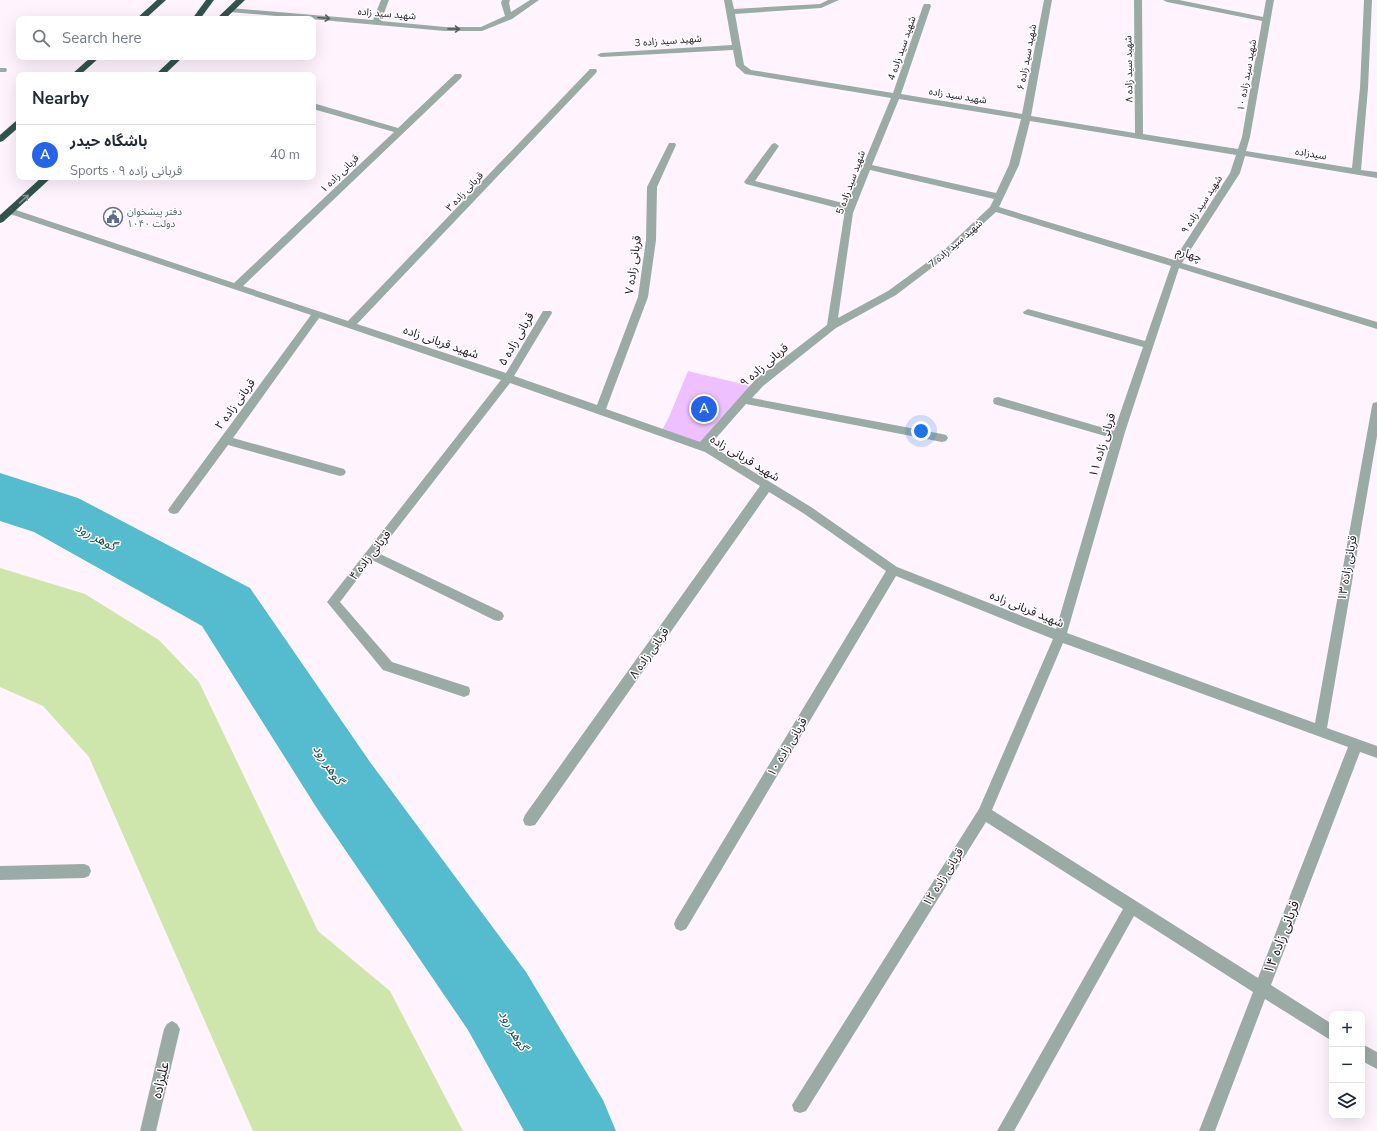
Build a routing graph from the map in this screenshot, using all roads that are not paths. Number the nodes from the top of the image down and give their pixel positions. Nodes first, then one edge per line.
1 (162, 0) edge
2 (210, 0) edge
3 (241, 0) edge
4 (385, 0) edge
5 (506, 0) edge
6 (536, 0) edge
7 (728, 0) edge
8 (835, 0) edge
9 (1048, 0) edge
10 (1138, 0) edge
11 (1167, 0) edge
12 (1270, 0) edge
13 (1368, 0) edge
14 (927, 6) dead end
15 (230, 10) junction
16 (731, 12) junction
17 (143, 16) edge
18 (198, 16) edge
19 (223, 16) edge
20 (297, 16) edge
21 (509, 17) junction
22 (316, 18) edge
23 (1267, 20) junction
24 (376, 23) junction
25 (736, 46) junction
26 (601, 55) dead end
27 (92, 60) edge
28 (167, 60) edge
29 (176, 60) edge
30 (592, 71) dead end
31 (78, 72) edge
32 (160, 72) edge
33 (162, 72) edge
34 (458, 76) dead end
35 (896, 96) junction
36 (316, 107) edge
37 (1026, 118) junction
38 (16, 126) edge
39 (399, 131) junction
40 (1139, 137) junction
41 (0, 139) edge
42 (672, 145) dead end
43 (775, 146) dead end
44 (1241, 154) junction
45 (867, 166) junction
46 (1356, 172) junction
47 (1377, 175) edge
48 (44, 180) edge
49 (999, 197) junction
50 (850, 208) junction
51 (994, 208) junction
52 (10, 211) junction
53 (0, 220) edge
54 (1176, 264) junction
55 (236, 287) junction
56 (1028, 312) dead end
57 (547, 313) dead end
58 (317, 314) junction
59 (350, 325) junction
60 (832, 326) junction
61 (1377, 326) edge
62 (1148, 345) junction
63 (508, 378) junction
64 (743, 400) junction
65 (998, 401) dead end
66 (1377, 406) edge
67 (600, 411) junction
68 (1118, 436) junction
69 (942, 438) dead end
70 (224, 440) junction
71 (702, 447) junction
72 (340, 472) dead end
73 (767, 485) junction
74 (174, 510) dead end
75 (370, 554) junction
76 (892, 570) junction
77 (498, 616) dead end
78 (1060, 636) junction
79 (464, 691) dead end
80 (1320, 731) junction
81 (1356, 744) junction
82 (1377, 752) edge
83 (984, 813) junction
84 (530, 820) dead end
85 (84, 870) dead end
86 (0, 873) edge
87 (1132, 906) junction
88 (682, 924) dead end
89 (1261, 988) junction
90 (172, 1029) dead end
91 (1329, 1031) edge
92 (1365, 1054) edge
93 (1377, 1062) edge
94 (800, 1105) dead end
95 (148, 1131) edge
96 (1005, 1131) edge
97 (1207, 1131) edge

1 - 17 highway
2 - 18 highway
3 - 15 highway
4 - 24 street
5 - 21 street
6 - 21 street, شهید سید زاده
7 - 16 street, شهید سید زاده
8 - 16 street
9 - 37 street, شهید سید زاده ۶
10 - 40 street, شهید سید زاده ۸
11 - 23 street
12 - 23 street, شهید سید زاده ۱۰
13 - 46 street
14 - 35 street, شهید سید زاده 4
15 - 19 highway
15 -> 20 street, شهید سید زاده
16 - 25 street, شهید سید زاده
24 -> 21 street, شهید سید زاده
22 -> 24 street, شهید سید زاده
23 - 44 street, شهید سید زاده ۱۰
25 - 26 street, شهید سید زاده 3
25 - 35 street, شهید سید زاده
27 - 31 highway
28 - 32 highway
29 - 33 highway
30 - 59 street, قربانی زاده ۳
34 - 39 street, قربانی زاده ۱
35 - 37 street, شهید سید زاده
35 - 45 street, شهید سید زاده 5
36 - 39 street
37 - 40 street, شهید سید زاده
37 - 49 street, شهید سید زاده 7
38 - 41 highway
39 - 55 street, قربانی زاده ۱
40 - 44 street, شهید سید زاده
42 - 67 street, قربانی زاده ۷
43 - 50 street
44 - 46 street, سیدزاده
44 - 54 street, شهید سید زاده ۹
45 - 49 street
45 - 50 street, شهید سید زاده 5
46 - 47 street, سیدزاده
52 -> 48 highway
49 - 51 street, شهید سید زاده 7
50 - 60 street, شهید سید زاده 5
51 - 54 street, چهارم
51 - 60 street, شهید سید زاده 7
52 - 53 highway
52 - 55 street, شهید قربانی زاده
54 - 61 street, چهارم
54 - 62 street, قربانی زاده ۱۱
55 - 58 street, شهید قربانی زاده
56 - 62 street
57 - 63 street, قربانی زاده ۵
58 - 59 street, شهید قربانی زاده
58 - 70 street, قربانی زاده ۲
59 - 63 street, شهید قربانی زاده
60 - 64 street, قربانی زاده ۹
62 - 68 street, قربانی زاده ۱۱
63 - 67 street, شهید قربانی زاده
63 - 75 street, قربانی زاده ۴
64 - 69 street
64 - 71 street, قربانی زاده ۹
65 - 68 street
66 - 80 street, قربانی زاده ۱۳
67 - 71 street, شهید قربانی زاده
68 - 78 street, قربانی زاده ۱۱
70 - 72 street
70 - 74 street, قربانی زاده ۲
71 - 73 street, شهید قربانی زاده
73 - 76 street, شهید قربانی زاده
73 - 84 street, قربانی زاده ۸
75 - 77 street
75 - 79 street, قربانی زاده ۴
76 - 78 street, شهید قربانی زاده
76 - 88 street, قربانی زاده ۱۰
78 - 80 street, شهید قربانی زاده
78 - 83 street, قربانی زاده ۱۲
80 - 81 street, شهید قربانی زاده
81 - 82 street, شهید قربانی زاده
81 - 89 street, قربانی زاده ۱۴
83 - 87 street
83 - 94 street, قربانی زاده ۱۲
85 - 86 street
87 - 89 street
87 - 96 street
89 - 91 street
89 - 97 street, قربانی زاده ۱۴
90 - 95 street, علیزاده
92 - 93 street

